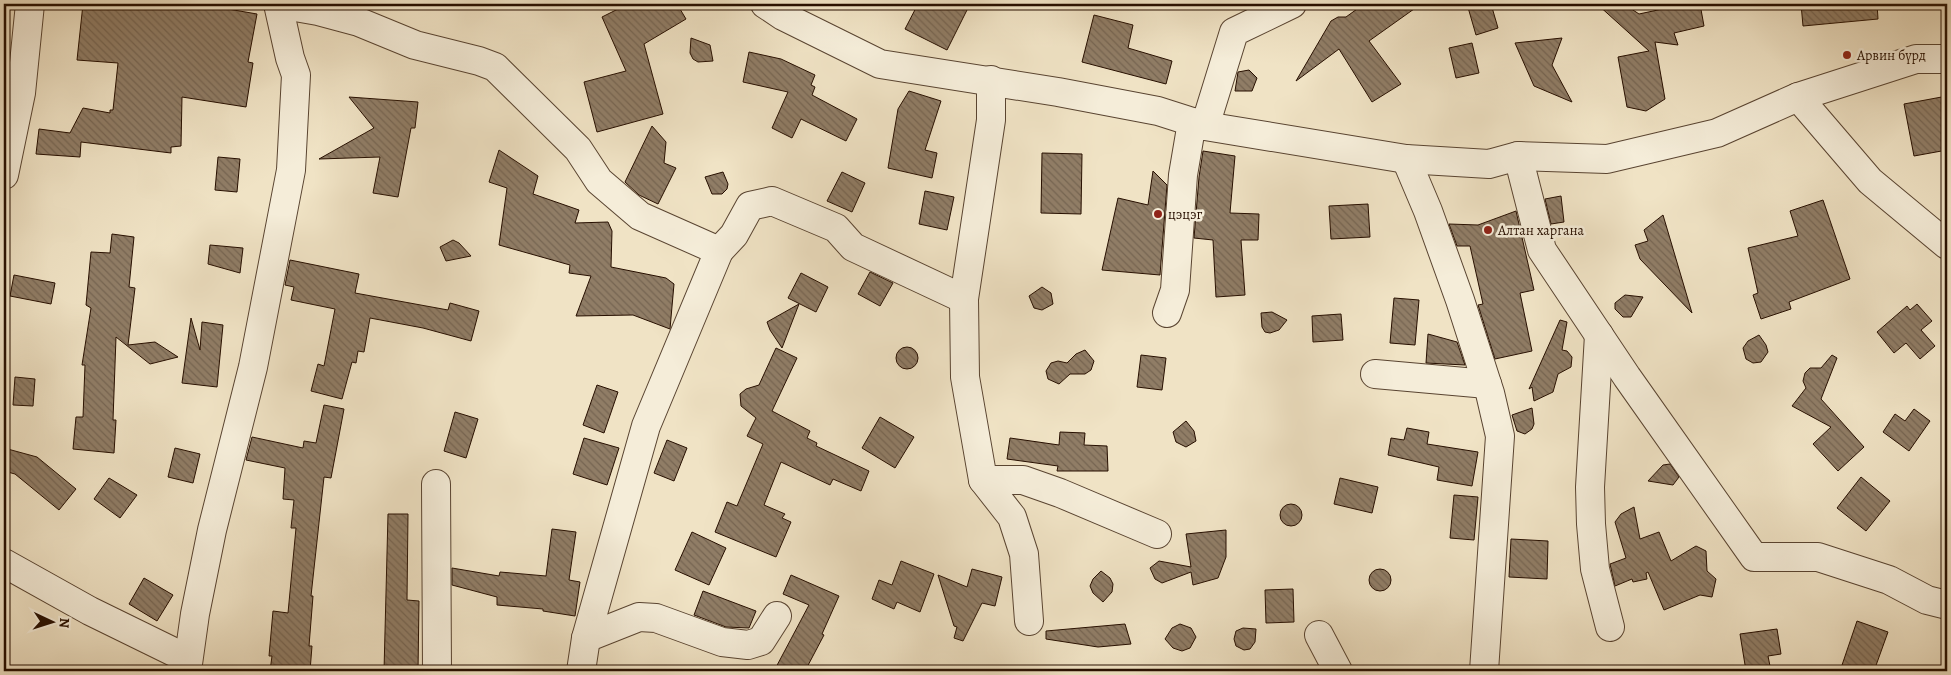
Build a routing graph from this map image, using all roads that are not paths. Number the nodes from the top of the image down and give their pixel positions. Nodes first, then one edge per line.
1 (30, 4) edge
2 (278, 4) edge
3 (765, 4) edge
4 (1292, 4) edge
5 (1947, 59) edge
6 (991, 80) junction
7 (1798, 97) junction
8 (1198, 124) junction
9 (1518, 156) junction
10 (1406, 159) junction
11 (4, 175) edge
12 (1947, 245) edge
13 (719, 251) junction
14 (964, 299) junction
15 (1167, 313) dead end
16 (1599, 335) junction
17 (1375, 374) dead end
18 (1487, 384) junction
19 (983, 480) junction
20 (436, 484) dead end
21 (1157, 534) dead end
22 (4, 563) edge
23 (1947, 605) edge
24 (777, 616) dead end
25 (1029, 621) dead end
26 (1610, 627) dead end
27 (1319, 635) dead end
28 (586, 638) junction
29 (188, 665) edge
30 (437, 671) edge
31 (581, 671) edge
32 (1338, 671) edge
33 (1484, 671) edge

1 - 11 street
2 - 13 street
2 - 29 street
3 - 6 street
4 - 8 street
5 - 7 street
6 - 8 street
6 - 14 street
7 - 9 street
7 - 12 street
8 - 10 street
8 - 15 street
9 - 10 street
9 - 16 street
10 - 18 street
13 - 14 street
13 - 28 street
14 - 19 street
16 - 23 street
16 - 26 street
17 - 18 street
18 - 33 street
19 - 21 street
19 - 25 street
20 - 30 street
22 - 29 street
24 - 28 street
27 - 32 street
28 - 31 street

